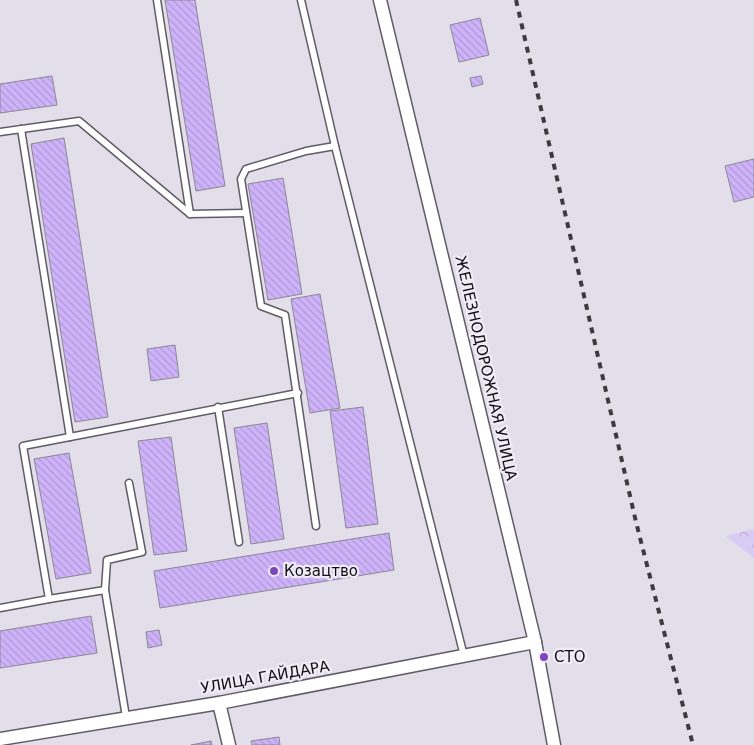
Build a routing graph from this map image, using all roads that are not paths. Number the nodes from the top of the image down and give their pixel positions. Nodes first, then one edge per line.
1 (157, 0) edge
2 (301, 0) edge
3 (380, 0) edge
4 (22, 129) junction
5 (0, 132) edge
6 (335, 146) junction
7 (246, 213) junction
8 (190, 214) junction
9 (298, 393) junction
10 (218, 407) junction
11 (70, 437) junction
12 (129, 483) dead end
13 (316, 526) dead end
14 (240, 542) dead end
15 (105, 590) junction
16 (49, 599) junction
17 (0, 608) edge
18 (535, 642) junction
19 (464, 656) junction
20 (219, 703) junction
21 (126, 717) junction
22 (0, 739) edge
23 (228, 745) edge
24 (554, 745) edge

1 - 8 lane
2 - 6 lane
3 - 18 street, ЖЕЛЕЗНОДОРОЖНАЯ УЛИЦА
4 - 5 lane
4 - 8 lane
4 - 11 lane
6 - 7 lane
6 - 19 lane
7 - 8 lane
7 - 9 lane
9 - 10 lane
9 - 13 lane
10 - 11 lane
10 - 14 lane
11 - 16 lane
12 - 15 lane
15 - 16 lane
15 - 21 lane
16 - 17 lane
18 - 19 street, УЛИЦА ГАЙДАРА
18 - 24 street, ЖЕЛЕЗНОДОРОЖНАЯ УЛИЦА
19 - 20 street, УЛИЦА ГАЙДАРА
20 - 21 street, УЛИЦА ГАЙДАРА
20 - 23 street
21 - 22 street, УЛИЦА ГАЙДАРА

